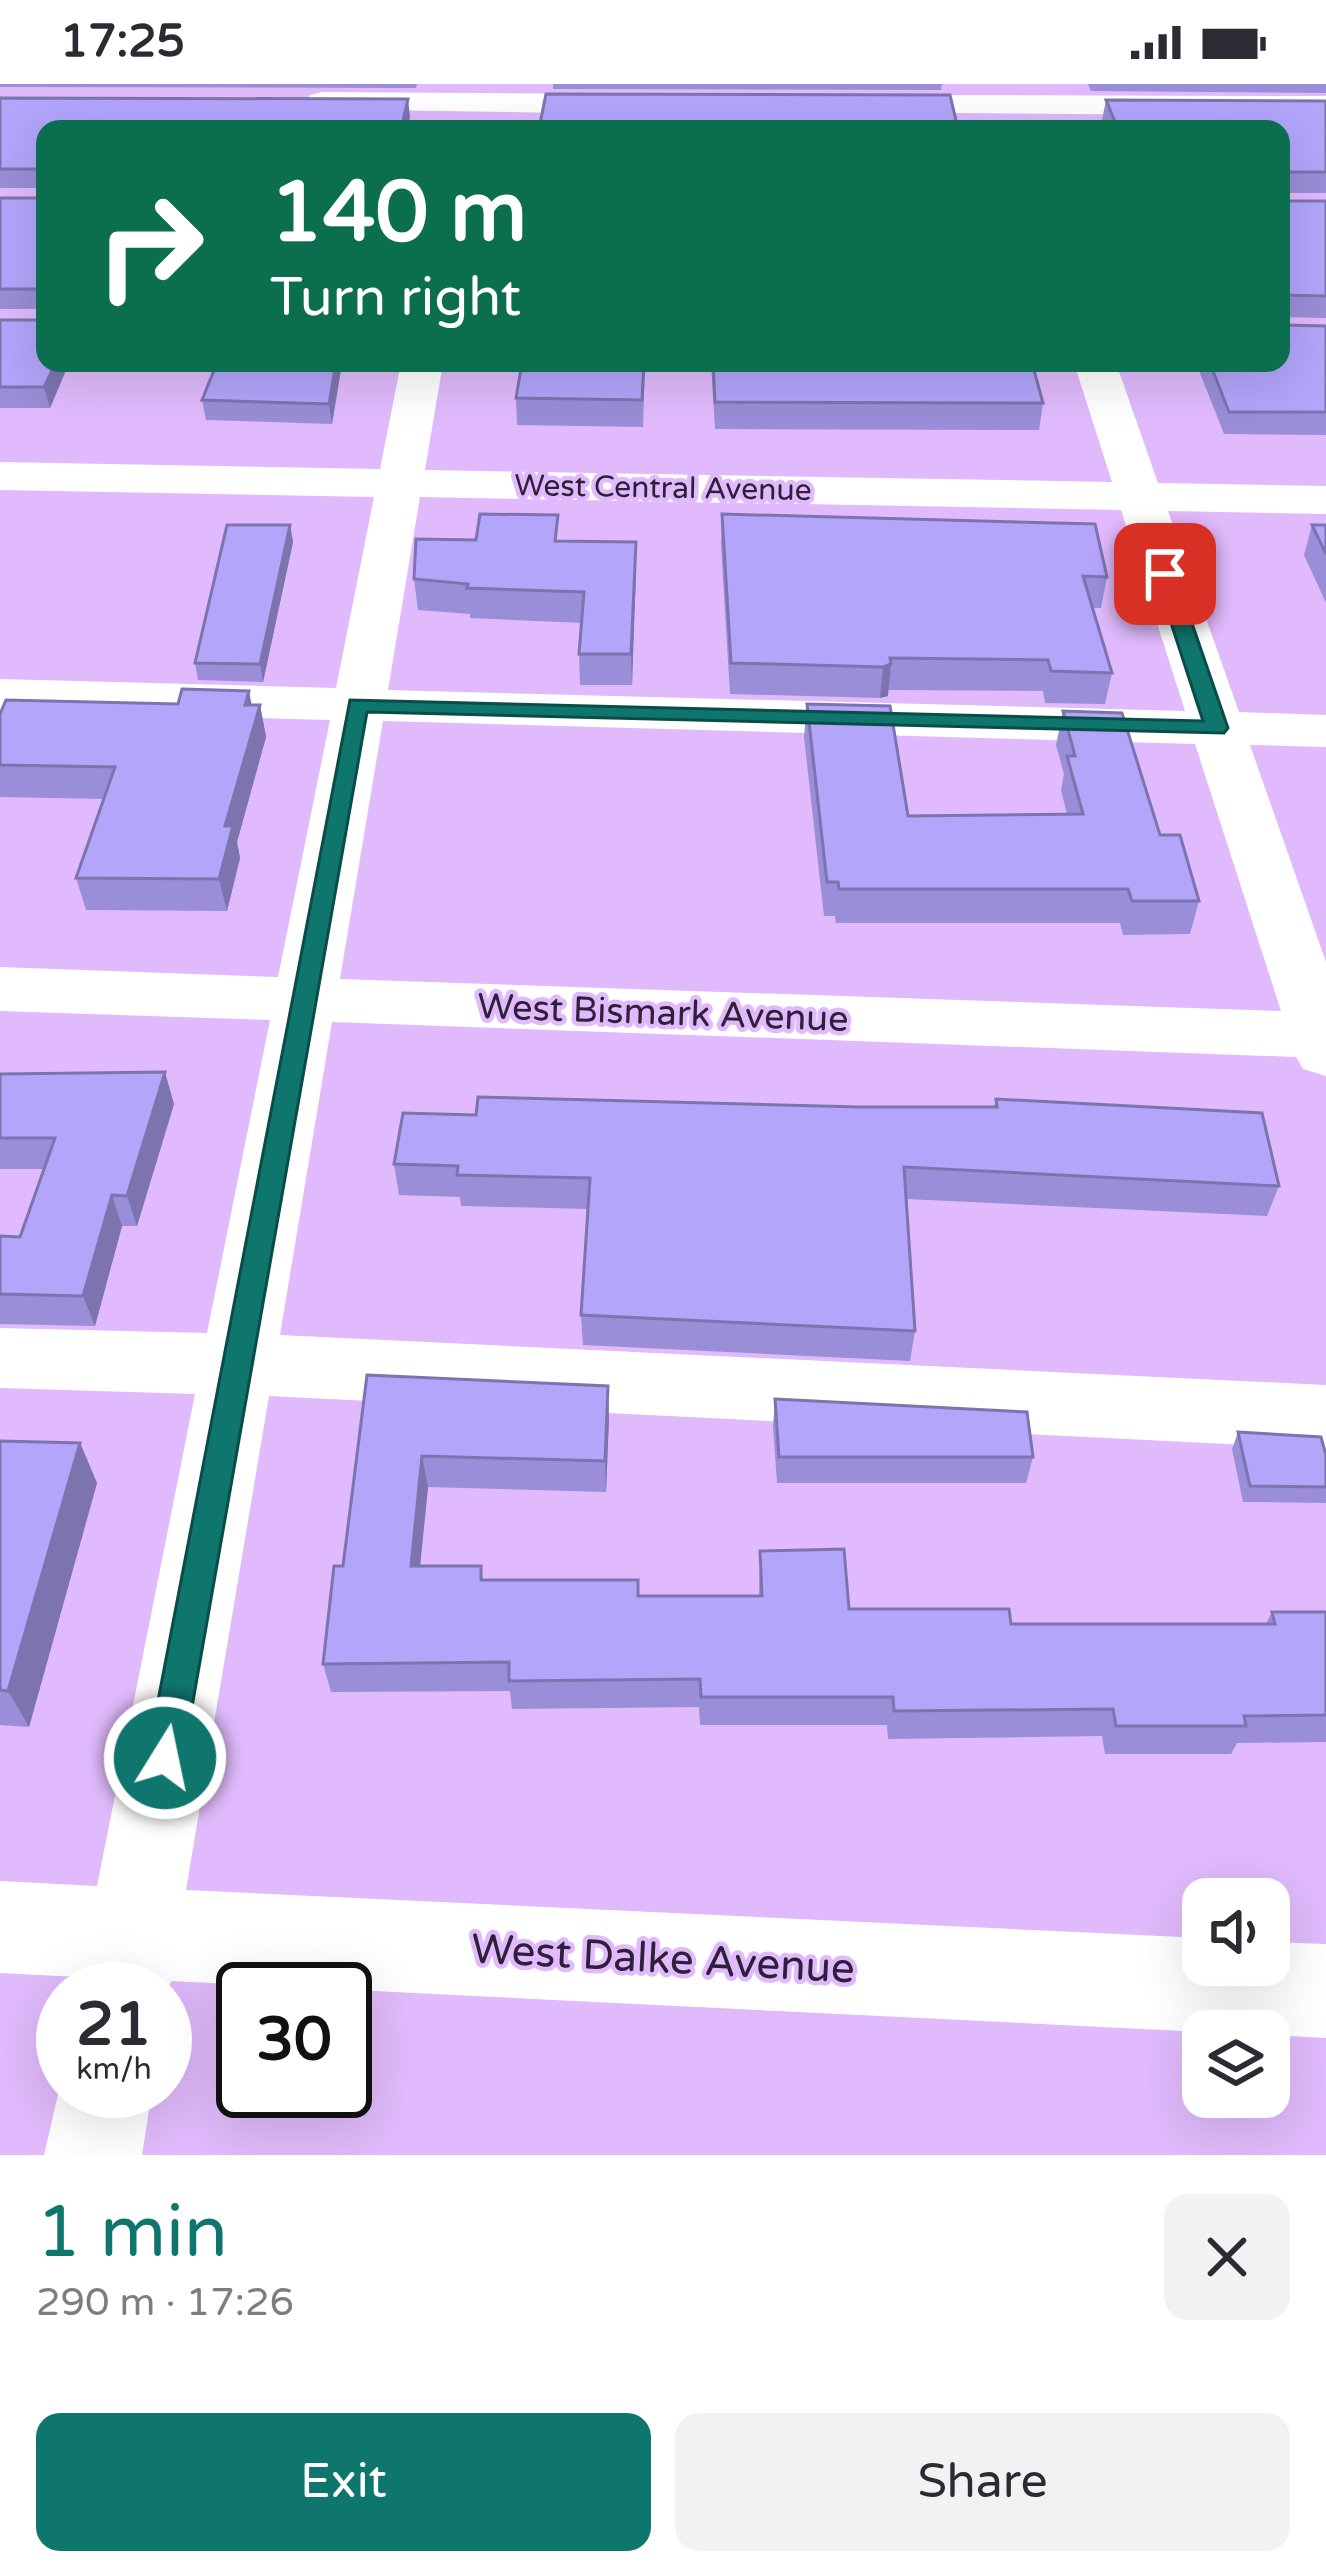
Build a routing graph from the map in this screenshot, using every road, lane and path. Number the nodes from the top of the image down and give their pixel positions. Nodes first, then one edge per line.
1 (284, 102) edge
2 (662, 104) edge
3 (472, 105) edge
4 (829, 105) edge
5 (1018, 106) edge
6 (1326, 106) edge
7 (420, 372) edge
8 (1098, 372) edge
9 (0, 476) edge
10 (398, 483) junction
11 (1139, 497) junction
12 (1326, 500) edge
13 (0, 695) edge
14 (358, 705) junction
15 (1216, 728) junction
16 (1326, 730) edge
17 (0, 989) edge
18 (304, 1001) junction
19 (1324, 1041) edge
20 (0, 1358) edge
21 (237, 1364) junction
22 (1326, 1417) edge
23 (0, 1927) edge
24 (128, 1961) edge
25 (1326, 1991) edge
26 (99, 2118) edge
27 (93, 2155) edge

1 - 3 street
2 - 3 street
4 - 5 street
5 - 6 street
7 - 10 street
8 - 11 street
9 - 10 street, West Central Avenue
10 - 11 street, West Central Avenue
10 - 14 street
11 - 12 street, West Central Avenue
11 - 15 street
13 - 14 street
14 - 15 street
14 - 18 street
15 - 16 street
15 - 19 street
17 - 18 street, West Bismark Avenue
18 - 19 street, West Bismark Avenue
18 - 21 street
20 - 21 street
21 - 22 street
21 - 24 street
23 - 24 street, West Dalke Avenue
24 - 25 street, West Dalke Avenue
26 - 27 street

